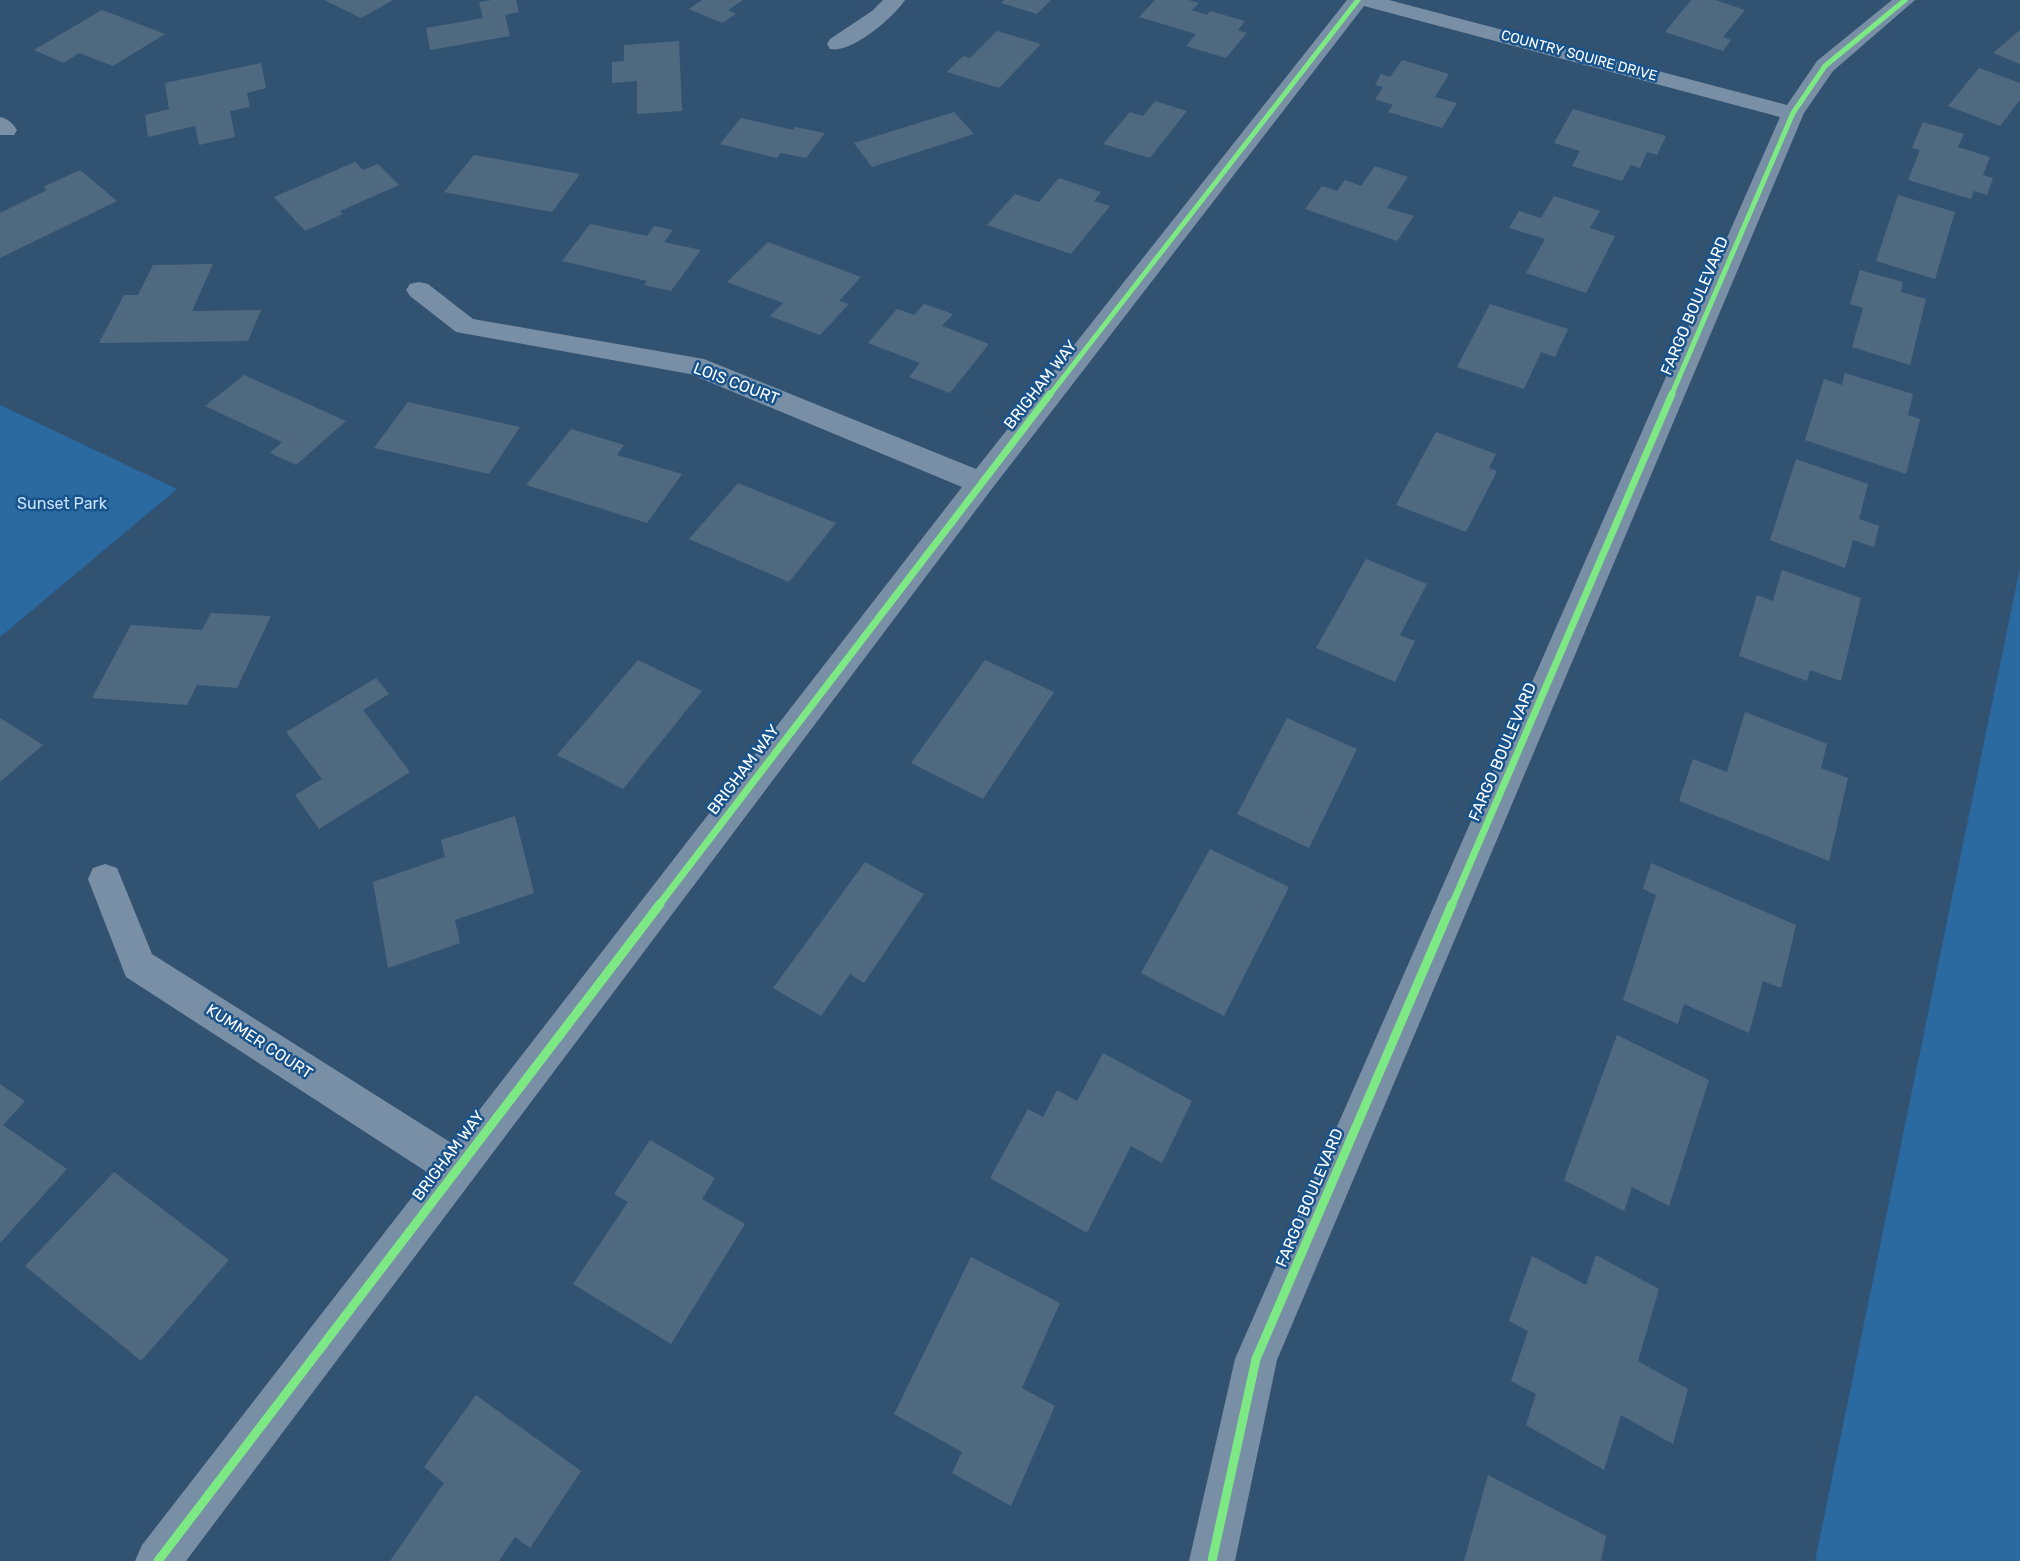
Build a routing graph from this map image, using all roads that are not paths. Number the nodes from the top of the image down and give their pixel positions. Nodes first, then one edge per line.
1 (896, 0) edge
2 (1358, 0) edge
3 (1365, 0) edge
4 (1905, 0) edge
5 (838, 44) dead end
6 (1792, 113) junction
7 (419, 290) dead end
8 (981, 483) junction
9 (105, 879) dead end
10 (456, 1168) junction
11 (158, 1561) edge
12 (1212, 1561) edge

1 - 5 street
2 - 8 street, BRIGHAM WAY
3 - 6 street, COUNTRY SQUIRE DRIVE
4 - 6 street, FARGO BOULEVARD
6 - 12 street, FARGO BOULEVARD
7 - 8 street, LOIS COURT
8 - 10 street, BRIGHAM WAY
9 - 10 street, KUMMER COURT
10 - 11 street, BRIGHAM WAY

